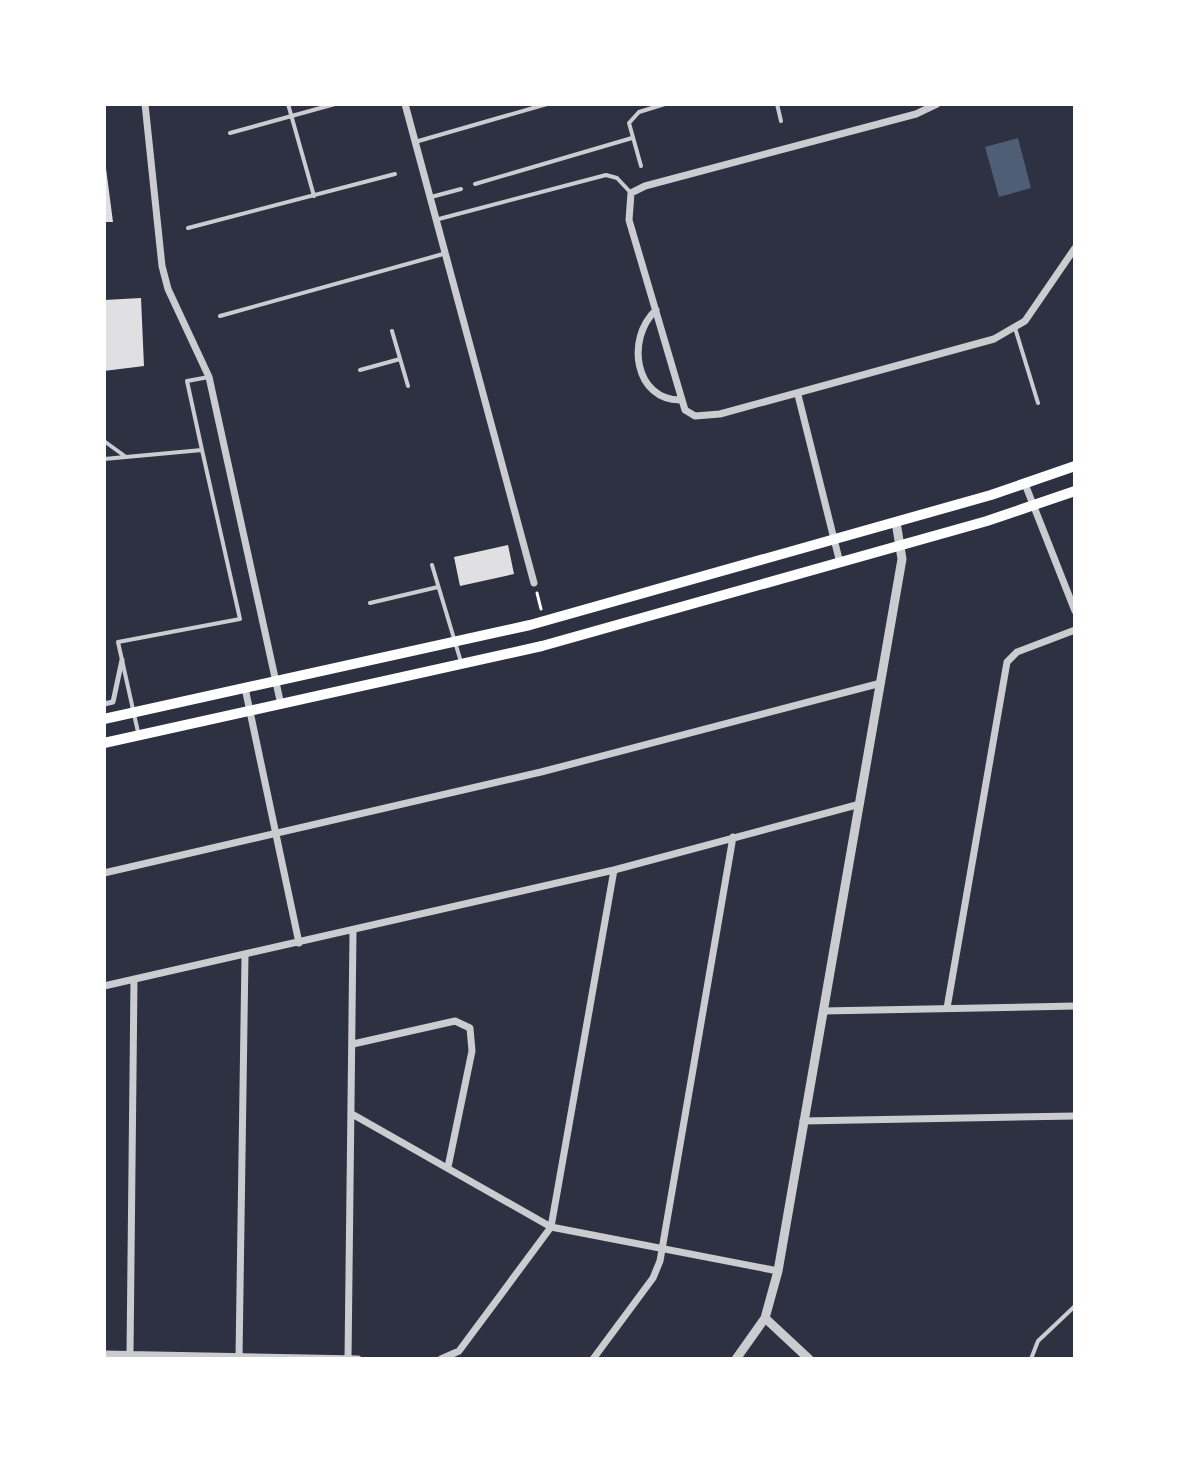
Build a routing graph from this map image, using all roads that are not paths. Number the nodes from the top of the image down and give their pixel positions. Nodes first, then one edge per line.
1 (145, 104) edge
2 (288, 104) edge
3 (335, 104) edge
4 (405, 104) edge
5 (547, 104) edge
6 (665, 104) edge
7 (777, 104) edge
8 (937, 104) edge
9 (530, 106) edge
10 (292, 116) junction
11 (781, 121) dead end
12 (230, 133) dead end
13 (632, 138) junction
14 (415, 142) junction
15 (641, 166) dead end
16 (395, 174) dead end
17 (475, 184) dead end
18 (461, 189) dead end
19 (631, 193) junction
20 (314, 196) junction
21 (429, 197) junction
22 (435, 220) junction
23 (188, 228) dead end
24 (1075, 248) edge
25 (443, 254) junction
26 (656, 310) junction
27 (220, 316) dead end
28 (1015, 328) junction
29 (392, 331) dead end
30 (400, 359) junction
31 (360, 370) dead end
32 (209, 377) junction
33 (408, 386) dead end
34 (798, 395) junction
35 (681, 400) junction
36 (1038, 403) dead end
37 (104, 441) edge
38 (202, 450) junction
39 (128, 458) junction
40 (104, 459) edge
41 (1075, 466) edge
42 (1025, 484) junction
43 (1075, 491) edge
44 (1034, 507) junction
45 (896, 522) junction
46 (835, 539) junction
47 (903, 545) junction
48 (840, 563) junction
49 (432, 565) dead end
50 (534, 583) road end
51 (439, 587) junction
52 (370, 603) dead end
53 (1075, 611) edge
54 (1075, 630) edge
55 (454, 642) junction
56 (122, 660) junction
57 (462, 666) junction
58 (276, 682) junction
59 (881, 683) junction
60 (245, 688) junction
61 (104, 704) edge
62 (281, 705) junction
63 (249, 712) junction
64 (133, 713) junction
65 (104, 719) edge
66 (139, 736) junction
67 (104, 743) edge
68 (860, 804) junction
69 (276, 836) junction
70 (733, 837) junction
71 (614, 870) junction
72 (104, 873) edge
73 (353, 932) junction
74 (299, 943) junction
75 (245, 956) junction
76 (134, 980) junction
77 (104, 986) edge
78 (1075, 1006) edge
79 (947, 1008) junction
80 (823, 1011) junction
81 (353, 1044) junction
82 (352, 1114) junction
83 (1075, 1116) edge
84 (803, 1121) junction
85 (448, 1167) junction
86 (551, 1227) junction
87 (661, 1249) junction
88 (778, 1271) junction
89 (1075, 1306) edge
90 (765, 1318) junction
91 (104, 1354) edge
92 (130, 1354) junction
93 (239, 1357) junction
94 (348, 1359) edge
95 (358, 1359) edge
96 (441, 1359) edge
97 (593, 1359) edge
98 (736, 1359) edge
99 (809, 1359) edge
100 (1031, 1359) edge

1 - 32 street
2 - 10 lane
3 - 10 lane
4 - 14 street
5 - 9 lane
6 - 13 lane
7 - 11 lane
8 - 19 street
9 - 14 lane
10 - 12 lane
10 - 20 lane
13 - 15 lane
13 - 17 lane
14 - 21 street
16 - 20 lane
18 - 21 lane
19 - 22 lane
19 - 26 street
20 - 23 lane
21 - 22 street
22 - 25 street
24 - 28 street
25 - 27 lane
25 - 50 street
26 - 35 street
26 - 35 street
28 - 34 street
28 - 36 lane
29 - 30 lane
30 - 31 lane
30 - 33 lane
32 - 38 lane
32 - 58 street
34 - 35 street
34 - 46 street
37 - 39 lane
38 - 39 lane
38 - 56 lane
39 - 40 lane
41 - 42 main road
42 - 44 street
42 - 45 main road
43 - 44 main road
44 - 47 main road
44 - 53 street
45 - 46 main road
45 - 47 street
46 - 48 street
46 - 55 main road
47 - 48 main road
47 - 59 street
48 - 57 main road
49 - 51 lane
51 - 52 lane
51 - 55 lane
54 - 79 street
55 - 57 lane
55 - 58 main road
56 - 61 street
56 - 64 lane
57 - 62 main road
58 - 60 main road
58 - 62 street
59 - 68 street
59 - 69 street
60 - 63 street
60 - 64 main road
62 - 63 main road
63 - 66 main road
63 - 69 street
64 - 65 main road
64 - 66 lane
66 - 67 main road
68 - 70 street
68 - 80 street
69 - 72 street
69 - 74 street
70 - 71 street
70 - 87 street
71 - 73 street
71 - 86 street
73 - 74 street
73 - 81 street
74 - 75 street
75 - 76 street
75 - 93 street
76 - 77 street
76 - 92 street
78 - 79 street
79 - 80 street
80 - 84 street
81 - 82 street
81 - 85 street
82 - 85 street
82 - 94 street
83 - 84 street
84 - 88 street
85 - 86 street
86 - 87 street
86 - 96 street
87 - 88 street
87 - 97 street
88 - 90 street
89 - 100 lane
90 - 98 street
90 - 99 street
91 - 92 street
92 - 93 street
93 - 94 street
94 - 95 street

